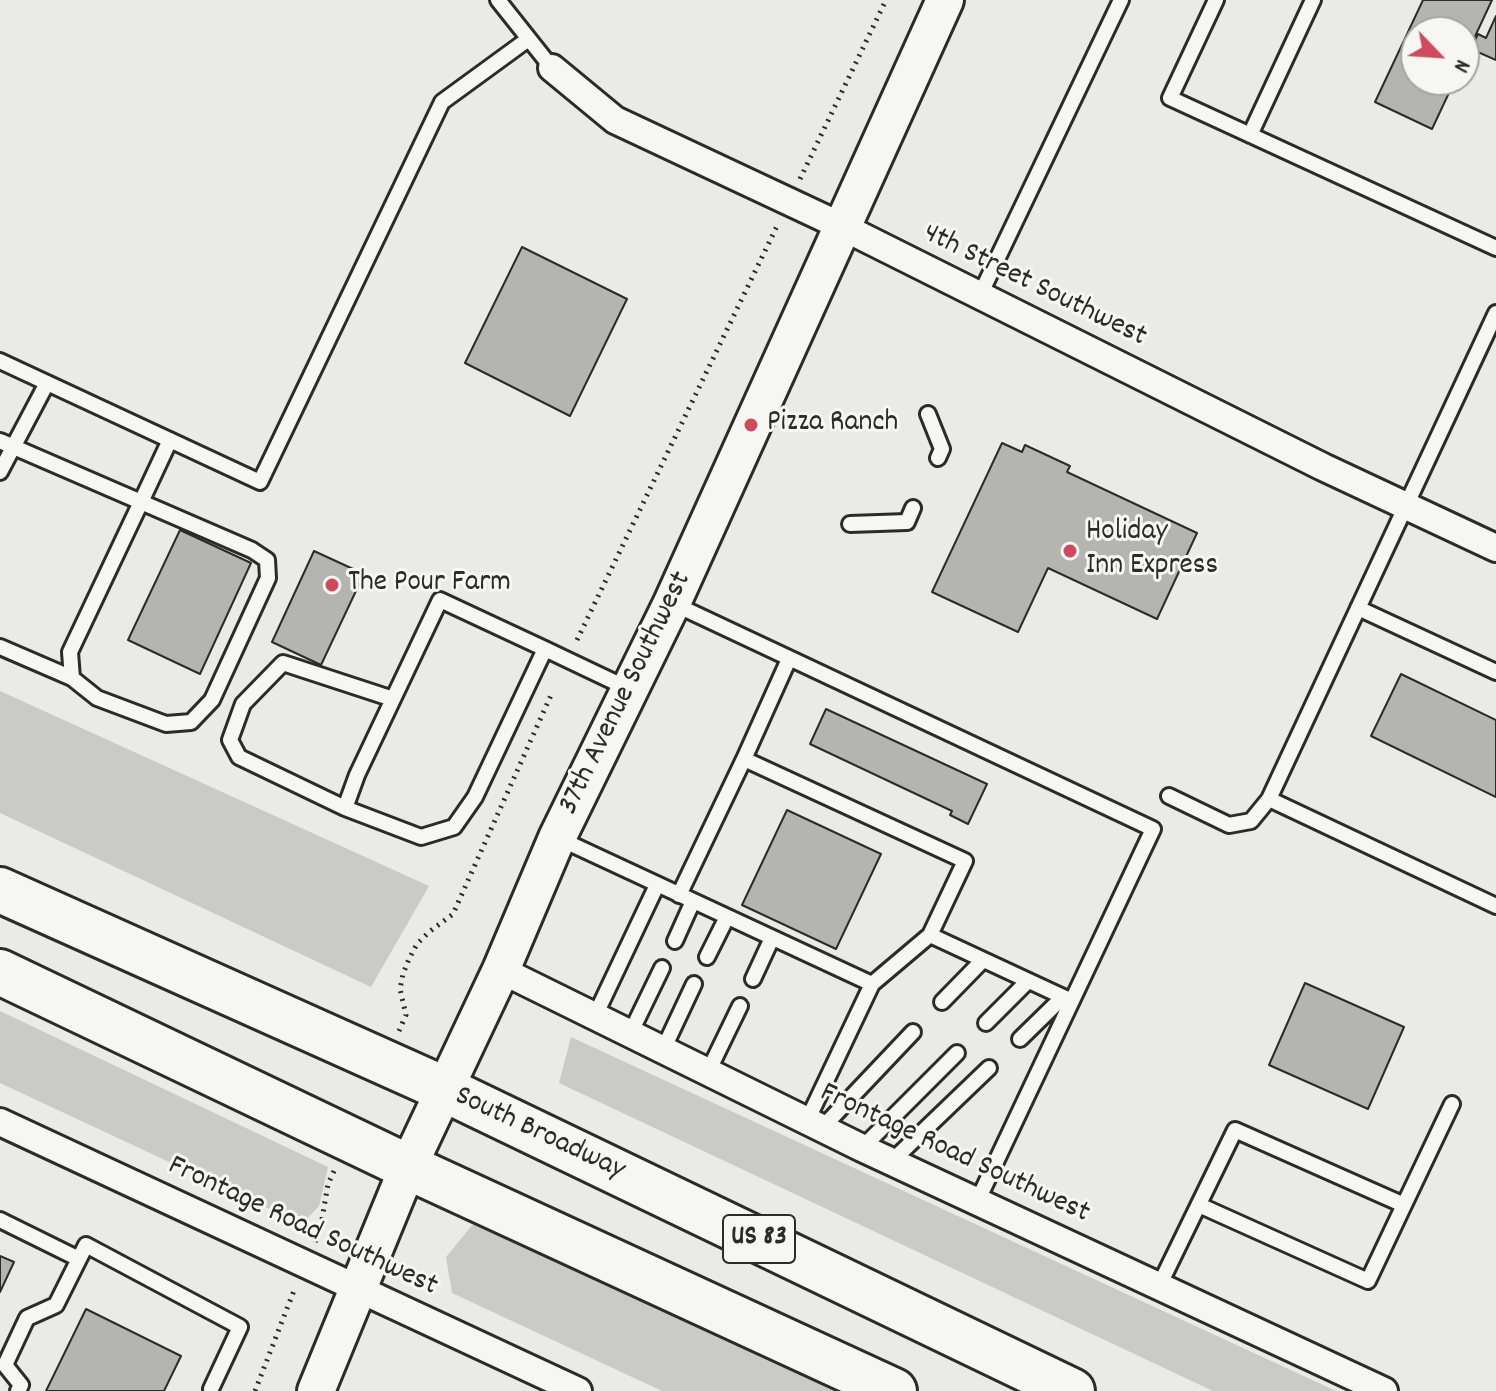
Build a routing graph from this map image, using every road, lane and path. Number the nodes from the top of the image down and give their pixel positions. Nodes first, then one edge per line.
1 (498, 0) edge
2 (886, 0) edge
3 (945, 0) edge
4 (1121, 0) edge
5 (1216, 0) edge
6 (1313, 0) edge
7 (527, 40) junction
8 (552, 68) joint
9 (1250, 135) junction
10 (817, 145) dead end
11 (841, 226) junction
12 (1496, 248) edge
13 (764, 254) dead end
14 (980, 295) junction
15 (1496, 313) edge
16 (0, 361) edge
17 (47, 383) junction
18 (928, 414) dead end
19 (170, 440) junction
20 (6, 443) edge
21 (938, 458) dead end
22 (0, 472) edge
23 (141, 502) junction
24 (1406, 506) junction
25 (913, 508) dead end
26 (850, 524) dead end
27 (1496, 548) edge
28 (672, 603) junction
29 (1358, 608) junction
30 (579, 636) dead end
31 (0, 647) edge
32 (545, 649) junction
33 (789, 659) junction
34 (1496, 672) edge
35 (72, 678) junction
36 (555, 686) dead end
37 (630, 689) junction
38 (393, 699) junction
39 (744, 759) junction
40 (1169, 796) dead end
41 (1269, 799) junction
42 (345, 808) junction
43 (557, 838) junction
44 (657, 885) junction
45 (0, 890) edge
46 (686, 898) junction
47 (1496, 906) edge
48 (727, 917) junction
49 (930, 935) junction
50 (772, 938) junction
51 (675, 941) dead end
52 (707, 957) dead end
53 (983, 960) junction
54 (662, 968) dead end
55 (501, 970) junction
56 (0, 972) edge
57 (753, 979) dead end
58 (1028, 981) junction
59 (694, 984) dead end
60 (872, 984) junction
61 (1067, 999) junction
62 (942, 1002) dead end
63 (740, 1006) dead end
64 (595, 1016) junction
65 (986, 1023) dead end
66 (913, 1032) dead end
67 (630, 1034) junction
68 (1020, 1039) dead end
69 (663, 1050) junction
70 (957, 1053) dead end
71 (384, 1063) junction
72 (989, 1068) dead end
73 (708, 1072) junction
74 (444, 1089) junction
75 (1452, 1104) dead end
76 (0, 1122) edge
77 (814, 1125) junction
78 (349, 1139) junction
79 (862, 1148) junction
80 (891, 1162) junction
81 (408, 1167) junction
82 (328, 1184) dead end
83 (977, 1202) junction
84 (1199, 1205) junction
85 (1404, 1205) junction
86 (0, 1220) edge
87 (79, 1259) junction
88 (1159, 1286) junction
89 (358, 1290) junction
90 (212, 1390) edge
91 (18, 1391) edge
92 (316, 1391) edge
93 (578, 1391) edge
94 (894, 1391) edge
95 (1072, 1391) edge
96 (1384, 1391) edge

1 - 7 lane
2 - 10 path
3 - 11 main road, 37th Avenue Southwest
4 - 14 lane
5 - 9 lane
6 - 9 lane
7 - 8 lane
7 - 19 lane
8 - 11 street, 4th Street Southwest
9 - 12 lane
11 - 14 street, 4th Street Southwest
11 - 28 main road, 37th Avenue Southwest
13 - 30 path
14 - 24 street, 4th Street Southwest
15 - 24 lane
16 - 17 lane
17 - 19 lane
17 - 20 lane
18 - 21 lane
19 - 23 lane
20 - 22 lane
20 - 23 lane
23 - 35 lane
23 - 35 lane
24 - 27 street, 4th Street Southwest
24 - 29 lane
25 - 26 lane
28 - 33 lane
28 - 37 main road, 37th Avenue Southwest
29 - 34 lane
29 - 41 lane
31 - 35 lane
32 - 37 lane
32 - 38 lane
32 - 42 lane
33 - 39 lane
33 - 61 lane
36 - 71 path
37 - 43 main road, 37th Avenue Southwest
38 - 42 lane
38 - 42 lane
39 - 46 lane
39 - 49 lane
40 - 41 lane
41 - 47 lane
43 - 44 lane
43 - 55 main road, 37th Avenue Southwest
44 - 46 lane
44 - 64 lane
45 - 71 highway, South Broadway / US 83
46 - 48 lane
46 - 51 lane
48 - 50 lane
48 - 52 lane
49 - 53 lane
49 - 60 lane
50 - 57 lane
50 - 60 lane
53 - 58 lane
53 - 62 lane
54 - 67 lane
55 - 64 street, Frontage Road Southwest
55 - 74 main road, 37th Avenue Southwest
56 - 78 highway, US 83
58 - 61 lane
58 - 65 lane
59 - 69 lane
60 - 77 lane
61 - 68 lane
61 - 83 lane
63 - 73 lane
64 - 67 street, Frontage Road Southwest
66 - 77 lane
67 - 69 street, Frontage Road Southwest
69 - 73 street, Frontage Road Southwest
70 - 79 lane
71 - 74 highway, South Broadway / US 83
72 - 80 lane
73 - 77 street, Frontage Road Southwest
74 - 81 main road, 37th Avenue Southwest
74 - 95 highway, South Broadway / US 83
75 - 85 lane
76 - 89 street, Frontage Road Southwest
77 - 79 street, Frontage Road Southwest
78 - 81 highway, US 83
78 - 82 path
79 - 80 street, Frontage Road Southwest
80 - 83 street, Frontage Road Southwest
81 - 89 main road, 37th Avenue Southwest
81 - 94 highway, US 83
83 - 88 street, Frontage Road Southwest
84 - 85 lane
84 - 85 lane
84 - 88 lane
86 - 87 lane
87 - 90 lane
87 - 91 lane
88 - 96 street, Frontage Road Southwest
89 - 92 main road, 37th Avenue Southwest
89 - 93 street, Frontage Road Southwest

